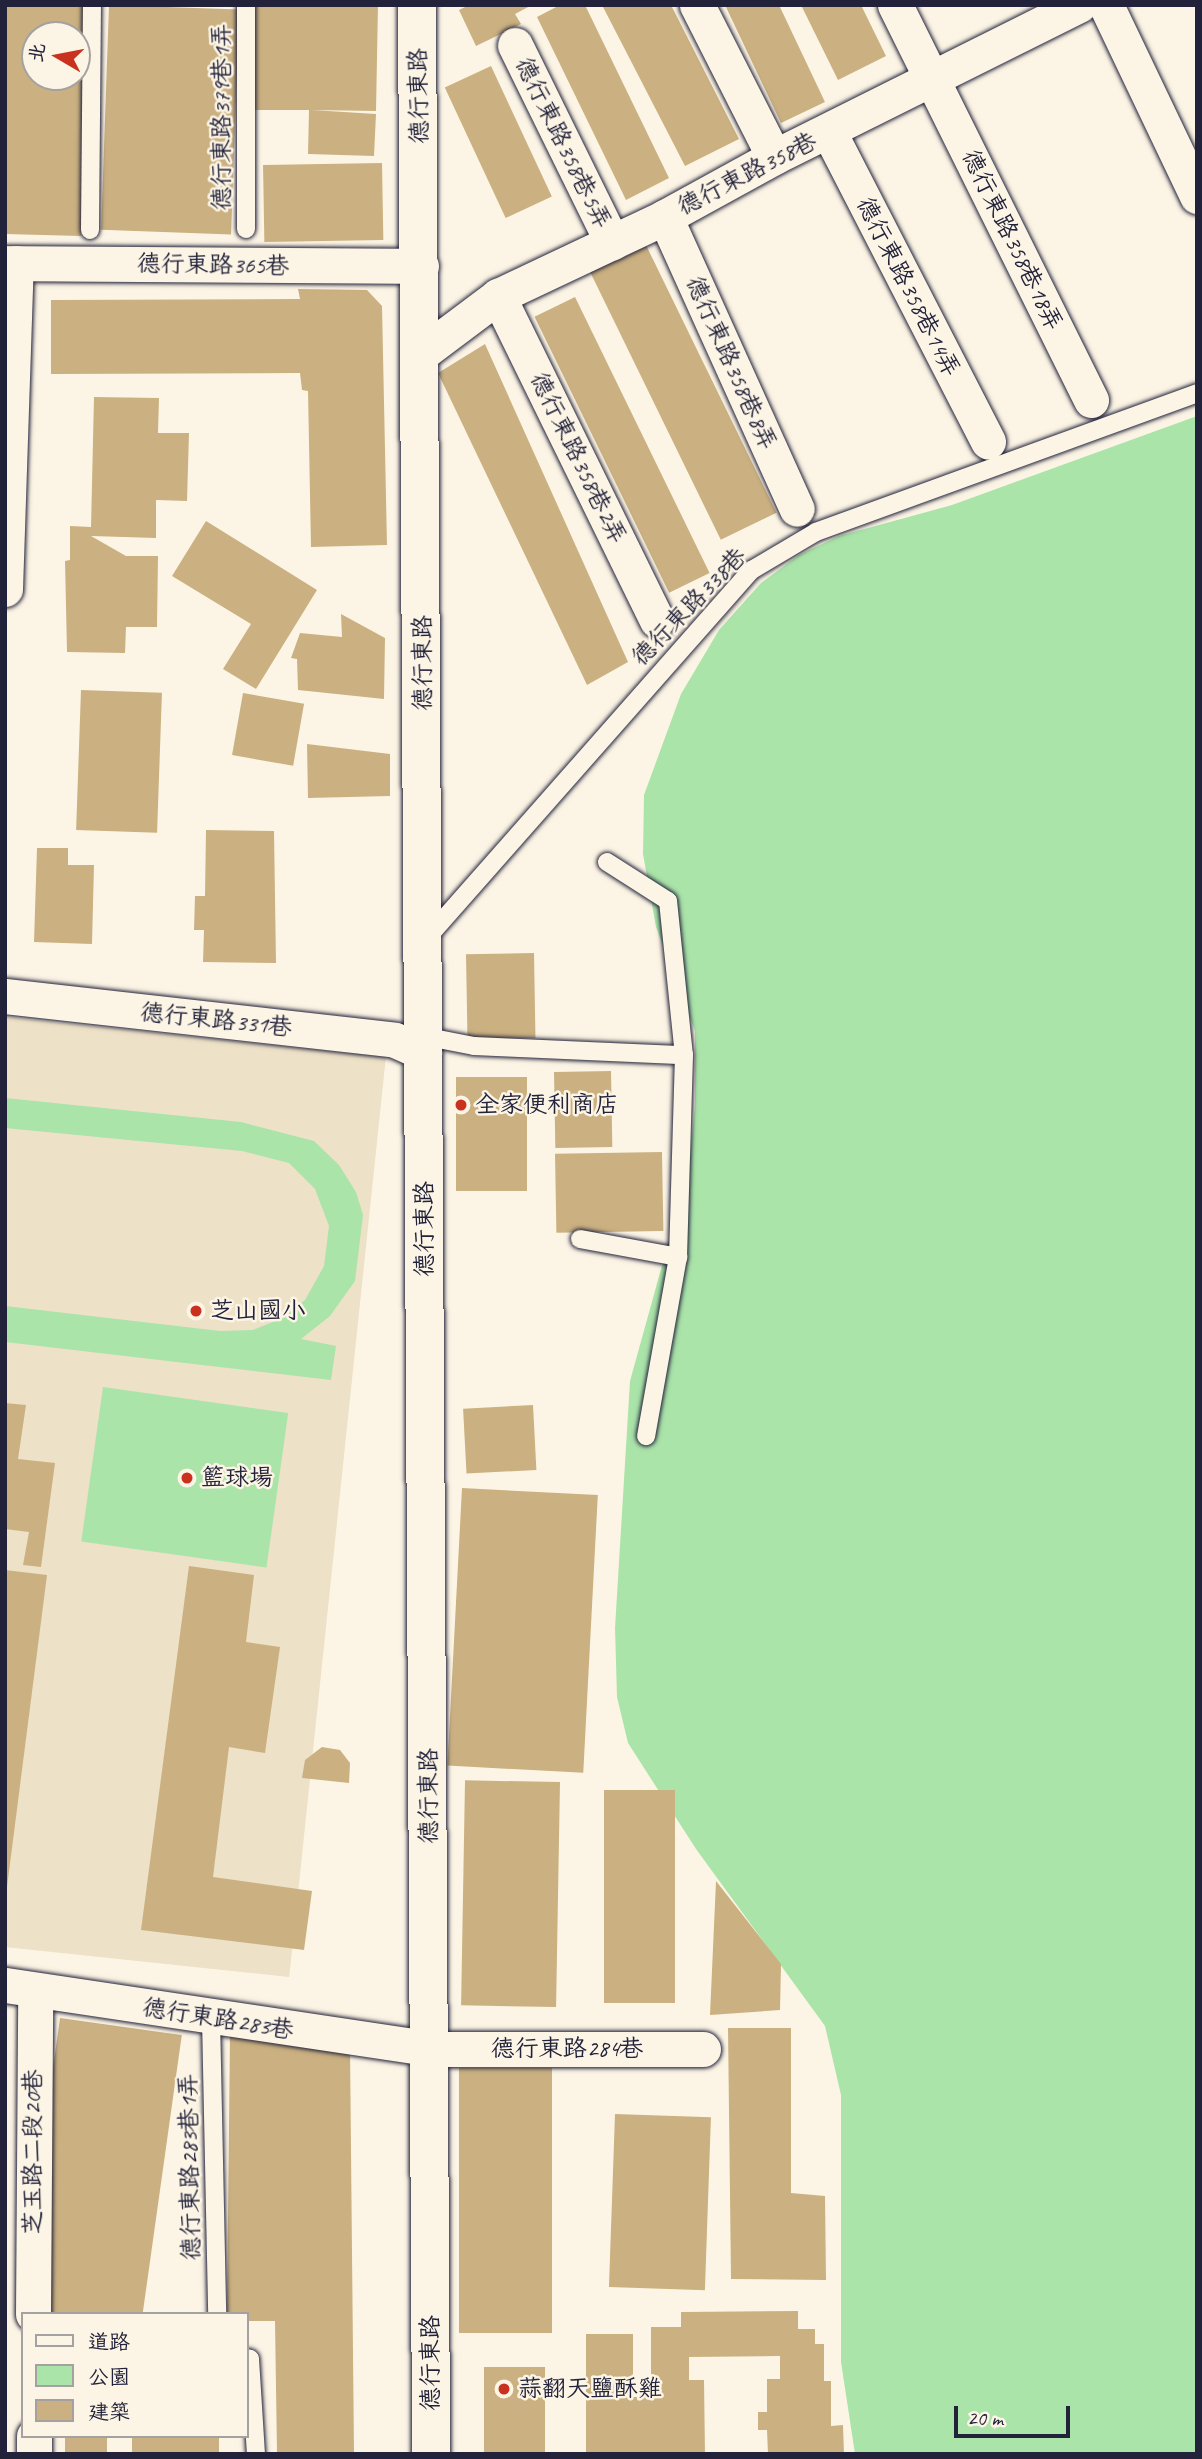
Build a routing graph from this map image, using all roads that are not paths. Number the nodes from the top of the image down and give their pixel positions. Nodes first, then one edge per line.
1 (92, 5) edge
2 (246, 5) edge
3 (417, 5) edge
4 (697, 5) edge
5 (895, 5) edge
6 (1079, 5) edge
7 (1106, 5) edge
8 (515, 45) dead end
9 (933, 81) junction
10 (829, 132) junction
11 (774, 157) junction
12 (1197, 196) edge
13 (665, 217) junction
14 (246, 229) dead end
15 (90, 230) dead end
16 (612, 242) junction
17 (10, 263) edge
18 (421, 266) junction
19 (498, 296) junction
20 (422, 353) junction
21 (1197, 393) edge
22 (1091, 400) dead end
23 (988, 442) dead end
24 (797, 509) dead end
25 (5, 589) edge
26 (657, 620) dead end
27 (607, 862) dead end
28 (425, 940) junction
29 (5, 996) edge
30 (424, 1045) junction
31 (684, 1055) junction
32 (580, 1239) dead end
33 (678, 1257) junction
34 (646, 1436) dead end
35 (20, 1987) edge
36 (211, 2018) junction
37 (430, 2049) junction
38 (703, 2049) dead end
39 (33, 2312) edge
40 (217, 2312) edge
41 (248, 2358) edge
42 (256, 2454) edge
43 (431, 2454) edge

1 - 15 lane
2 - 14 lane, 德行東路379巷1弄
3 - 18 street, 德行東路
4 - 11 street
5 - 9 street, 德行東路358巷18弄
6 - 9 street, 德行東路358巷
7 - 12 street
8 - 16 street, 德行東路358巷5弄
9 - 10 street, 德行東路358巷
9 - 22 street, 德行東路358巷18弄
10 - 11 street, 德行東路358巷
10 - 23 street, 德行東路358巷14弄
11 - 13 street, 德行東路358巷
13 - 16 street, 德行東路358巷
13 - 24 street, 德行東路358巷8弄
16 - 19 street, 德行東路358巷
17 - 18 street, 德行東路365巷
17 - 25 street
18 - 20 street, 德行東路
19 - 20 street, 德行東路358巷
19 - 26 street, 德行東路358巷2弄
20 - 28 street, 德行東路
21 - 28 lane, 德行東路338巷
27 - 31 lane
28 - 30 street, 德行東路
29 - 30 street, 德行東路331巷
30 - 31 lane
30 - 37 street, 德行東路
31 - 33 lane
32 - 33 lane
33 - 34 lane
35 - 36 street, 德行東路283巷
35 - 39 street, 芝玉路二段20巷
36 - 37 street, 德行東路283巷
36 - 40 lane, 德行東路283巷1弄
37 - 38 street, 德行東路284巷
37 - 43 street, 德行東路
41 - 42 lane

